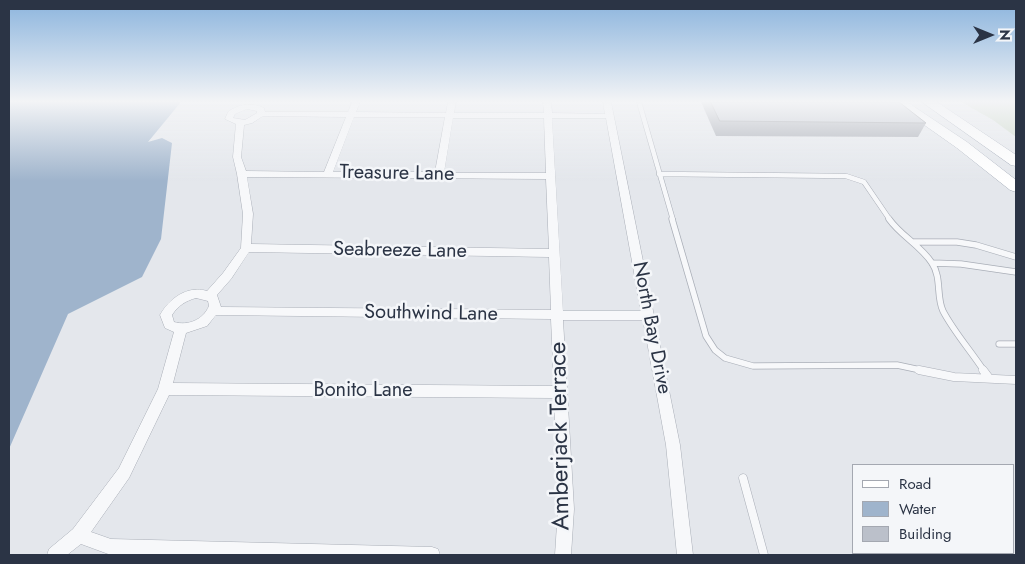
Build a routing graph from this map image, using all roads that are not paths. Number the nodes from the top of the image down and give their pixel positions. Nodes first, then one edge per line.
1 (240, 128) edge
2 (346, 128) edge
3 (447, 128) edge
4 (549, 128) edge
5 (612, 128) edge
6 (646, 128) edge
7 (936, 128) edge
8 (967, 128) edge
9 (1016, 162) edge
10 (328, 173) junction
11 (242, 174) junction
12 (438, 174) junction
13 (659, 174) junction
14 (551, 176) junction
15 (1016, 187) edge
16 (914, 242) junction
17 (246, 248) junction
18 (554, 253) junction
19 (1016, 257) edge
20 (932, 263) junction
21 (1016, 272) edge
22 (209, 296) junction
23 (214, 311) junction
24 (558, 316) junction
25 (648, 316) junction
26 (181, 329) junction
27 (999, 344) dead end
28 (1016, 344) edge
29 (989, 378) junction
30 (1016, 380) edge
31 (165, 389) junction
32 (561, 392) junction
33 (743, 478) dead end
34 (79, 535) junction
35 (164, 552) edge
36 (355, 554) edge
37 (54, 555) edge
38 (432, 555) edge
39 (563, 555) edge
40 (685, 555) edge
41 (764, 555) edge

1 - 11 street
2 - 10 street
3 - 12 street
4 - 14 street, Amberjack Terrace
5 - 25 street, North Bay Drive
6 - 13 lane
7 - 15 main road
8 - 9 main road
10 - 11 street, Treasure Lane
10 - 12 street, Treasure Lane
11 - 17 street
12 - 14 street, Treasure Lane
13 - 16 lane
13 - 29 lane
14 - 18 street, Amberjack Terrace
16 - 19 lane
16 - 20 lane
17 - 18 street, Seabreeze Lane
17 - 22 street
18 - 24 street, Amberjack Terrace
20 - 21 lane
20 - 29 lane
22 - 23 street
22 - 26 street
23 - 24 street, Southwind Lane
23 - 26 street
24 - 25 street, Southwind Lane
24 - 32 street, Amberjack Terrace
25 - 40 street, North Bay Drive
26 - 31 street
27 - 28 lane
29 - 30 lane
31 - 32 street, Bonito Lane
31 - 34 street
32 - 39 street, Amberjack Terrace
33 - 41 lane
34 - 35 street
34 - 37 street
35 - 36 street
36 - 38 street

